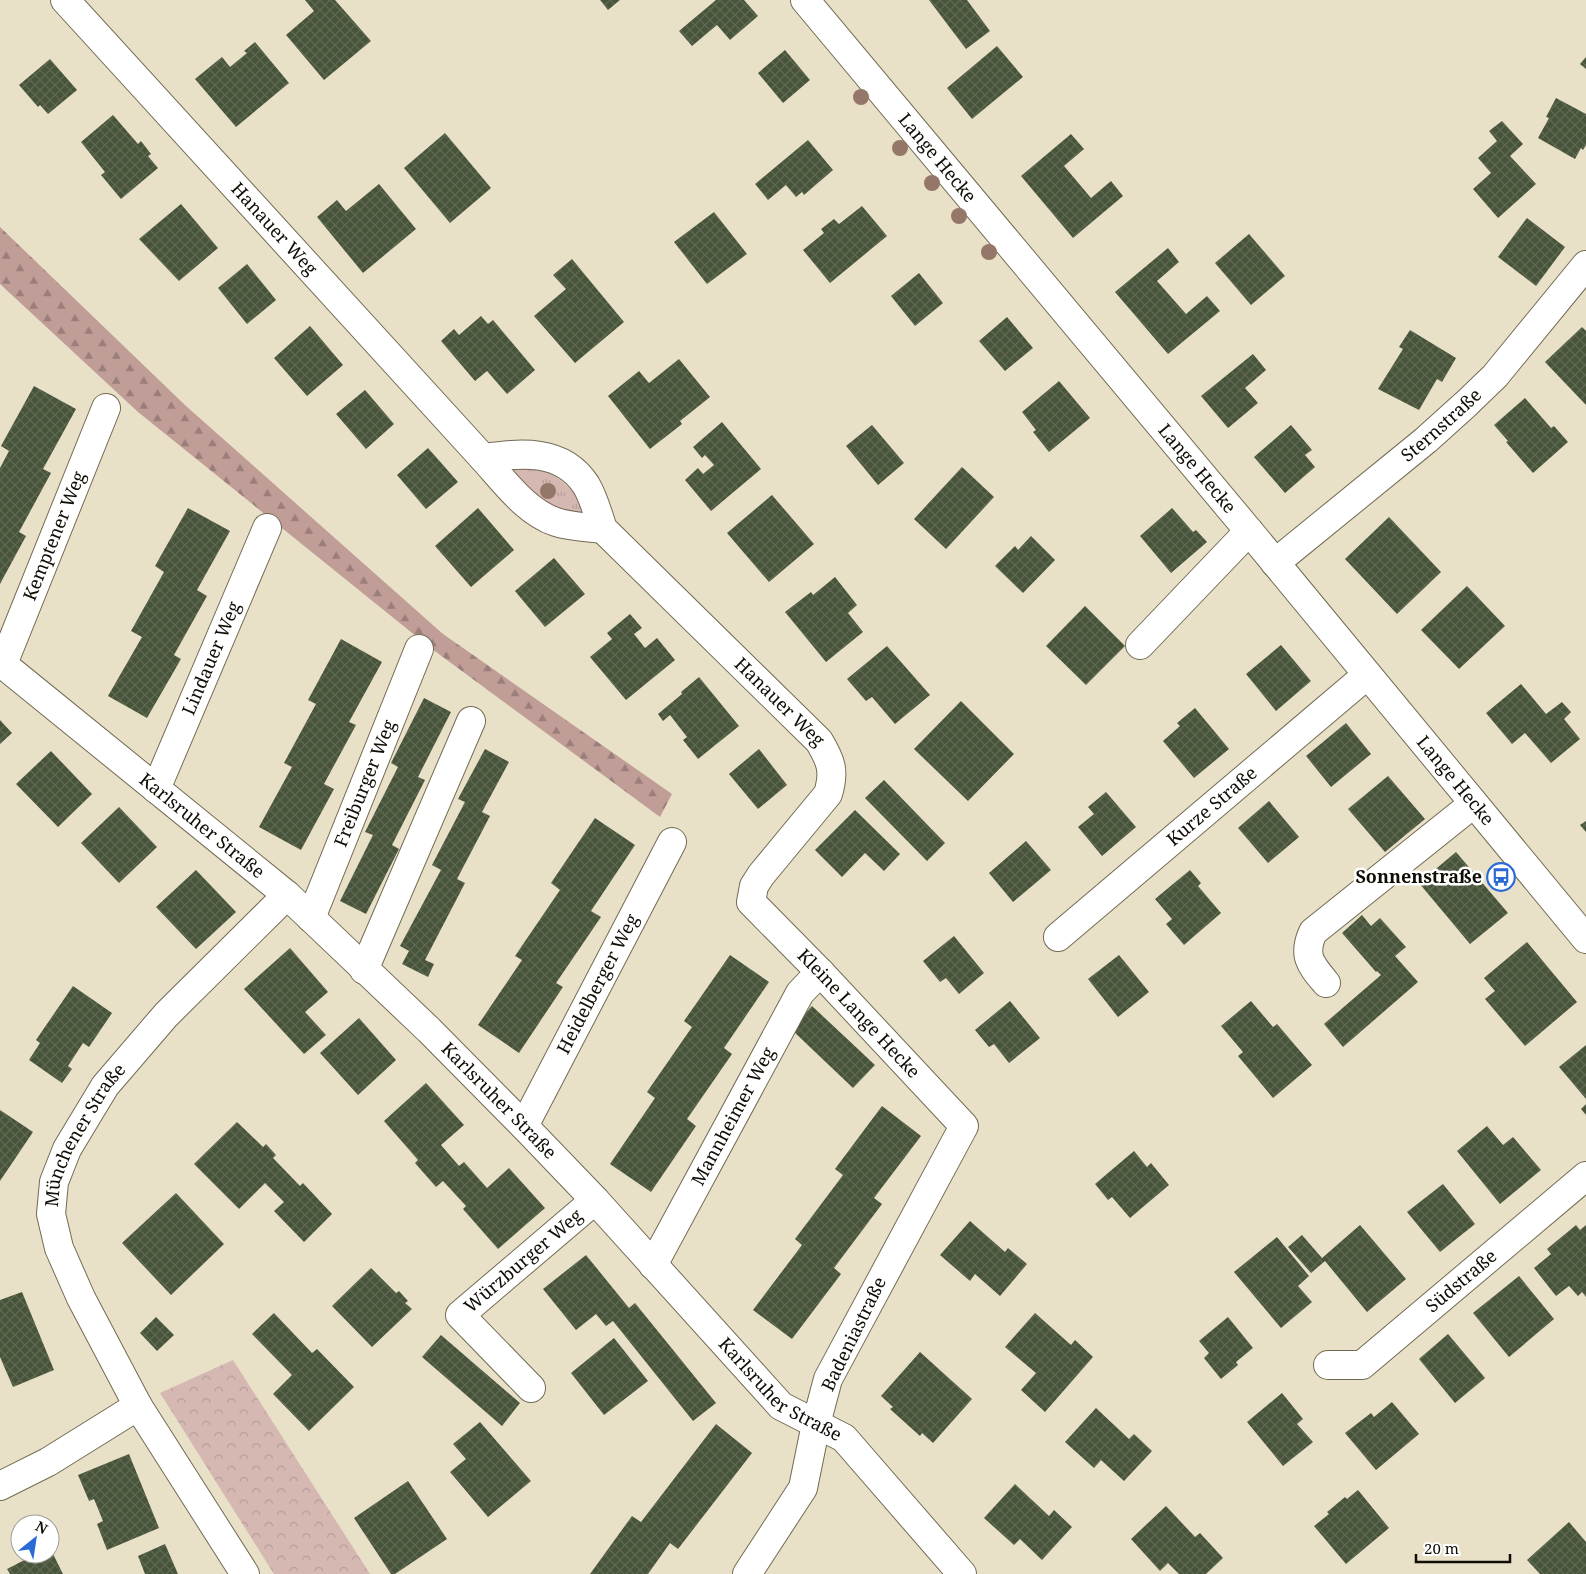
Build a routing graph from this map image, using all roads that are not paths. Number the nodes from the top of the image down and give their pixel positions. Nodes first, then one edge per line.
1 (65, 0) edge
2 (805, 0) edge
3 (1586, 265) edge
4 (106, 408) dead end
5 (483, 458) junction
6 (267, 528) dead end
7 (603, 529) junction
8 (1249, 531) junction
9 (1275, 563) junction
10 (1140, 645) dead end
11 (419, 649) dead end
12 (1, 663) edge
13 (1367, 675) junction
14 (471, 721) dead end
15 (156, 789) junction
16 (1473, 804) junction
17 (672, 842) dead end
18 (287, 895) junction
19 (751, 902) joint
20 (312, 918) junction
21 (1058, 937) dead end
22 (1586, 939) edge
23 (364, 970) junction
24 (820, 972) junction
25 (1326, 983) dead end
26 (524, 1126) junction
27 (964, 1126) joint
28 (1586, 1176) edge
29 (594, 1200) junction
30 (654, 1265) junction
31 (1328, 1365) dead end
32 (531, 1388) dead end
33 (138, 1406) junction
34 (816, 1424) junction
35 (0, 1486) edge
36 (245, 1574) edge
37 (747, 1574) edge
38 (962, 1574) edge

1 - 5 street, Hanauer Weg
2 - 8 street, Lange Hecke
3 - 9 street, Sternstraße
4 - 12 street, Kemptener Weg
5 - 7 street, Hanauer Weg
5 - 7 street, Hanauer Weg
6 - 15 street, Lindauer Weg
7 - 19 street, Hanauer Weg
8 - 9 street, Lange Hecke
8 - 10 street
9 - 13 street, Lange Hecke
11 - 20 street, Freiburger Weg
12 - 15 street, Karlsruher Straße
13 - 16 street, Lange Hecke
13 - 21 street, Kurze Straße
14 - 23 street
15 - 18 street, Karlsruher Straße
16 - 22 street, Lange Hecke
16 - 25 street
17 - 26 street, Heidelberger Weg
18 - 20 street, Karlsruher Straße
18 - 33 street, Münchener Straße
19 - 24 street, Kleine Lange Hecke
20 - 23 street, Karlsruher Straße
23 - 26 street, Karlsruher Straße
24 - 27 street, Kleine Lange Hecke
24 - 30 street, Mannheimer Weg
26 - 29 street, Karlsruher Straße
27 - 34 street, Badeniastraße
28 - 31 street, Südstraße
29 - 30 street, Karlsruher Straße
29 - 32 street, Würzburger Weg
30 - 34 street, Karlsruher Straße
33 - 35 street
33 - 36 street, Münchener Straße
34 - 37 street, Badeniastraße
34 - 38 street, Karlsruher Straße

